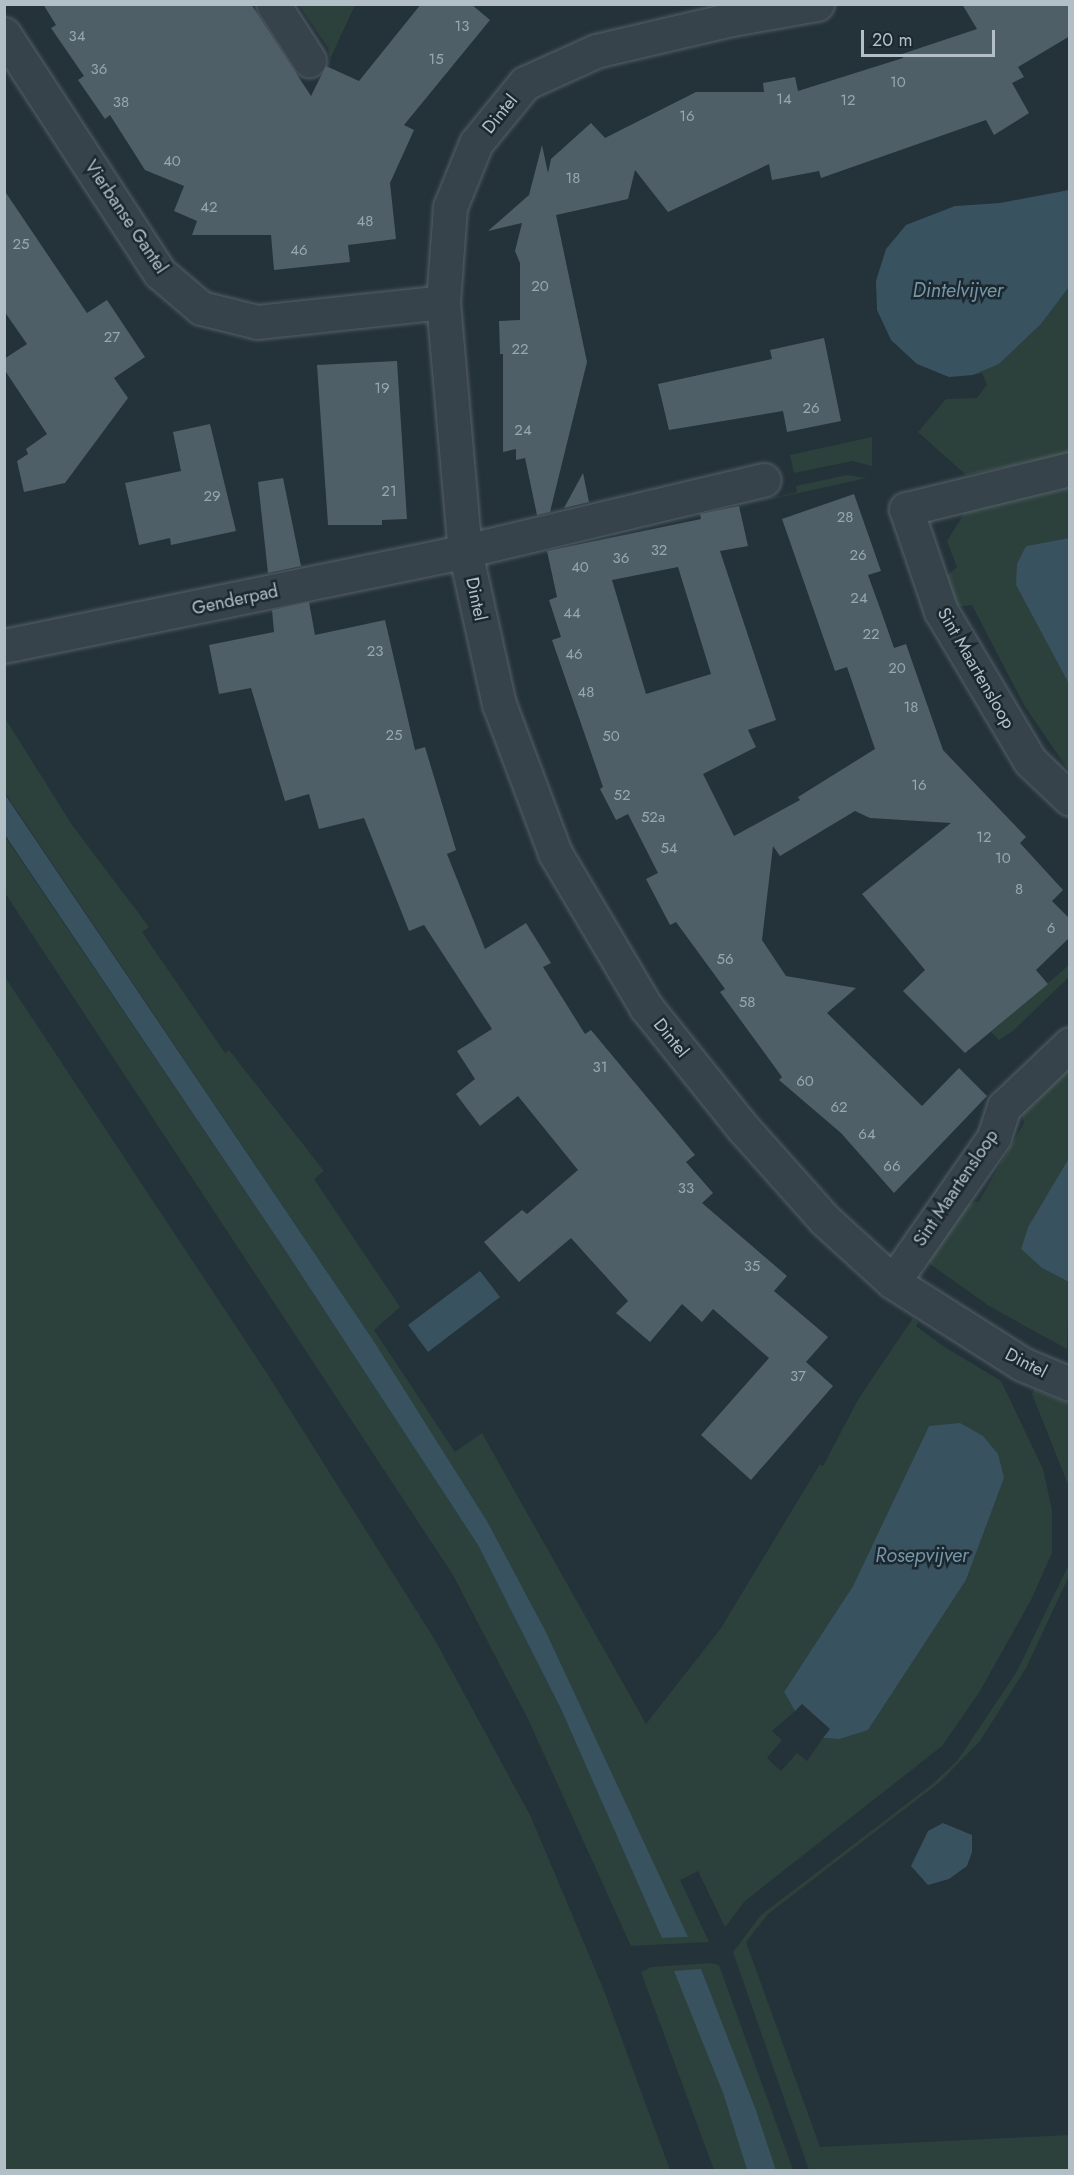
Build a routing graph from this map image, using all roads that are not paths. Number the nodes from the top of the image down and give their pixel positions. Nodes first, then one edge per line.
1 (273, 4) edge
2 (817, 4) edge
3 (731, 12) edge
4 (4, 34) edge
5 (309, 60) dead end
6 (443, 302) junction
7 (1070, 469) edge
8 (764, 480) dead end
9 (465, 551) junction
10 (4, 646) edge
11 (1070, 799) edge
12 (1070, 1044) edge
13 (893, 1282) junction
14 (1070, 1384) edge

1 - 5 street
2 - 3 street, Dintel
3 - 6 street, Dintel
4 - 6 street, Vierbanse Gantel
6 - 9 street, Dintel
7 - 11 street, Sint Maartensloop
8 - 9 street, Dintel
9 - 10 street, Genderpad
9 - 13 street, Dintel
12 - 13 street, Sint Maartensloop
13 - 14 street, Dintel

